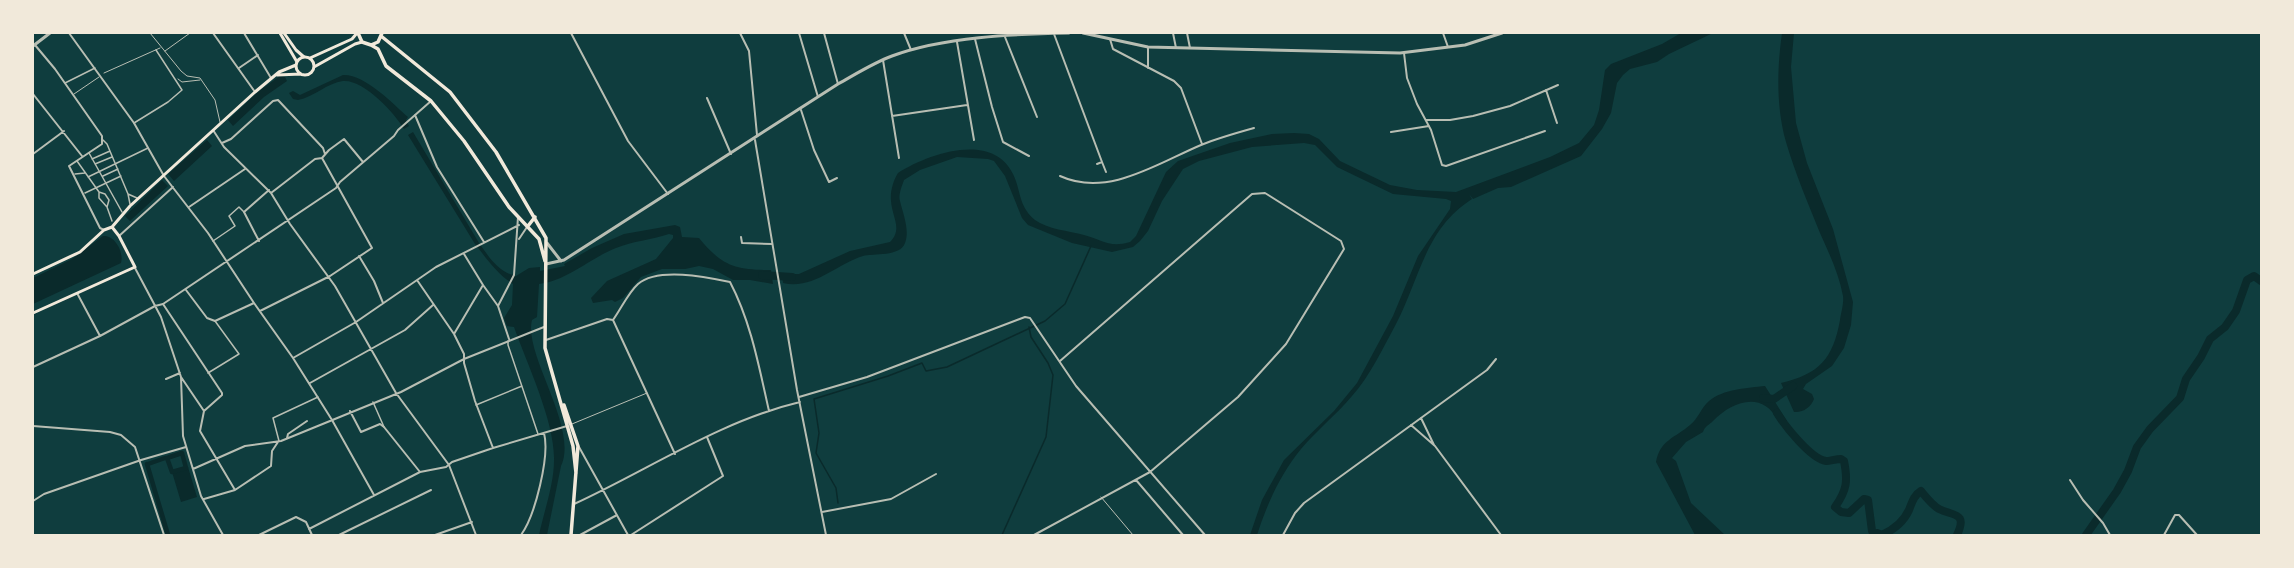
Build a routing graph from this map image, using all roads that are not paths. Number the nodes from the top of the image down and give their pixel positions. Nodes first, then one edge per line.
1 (50, 33) edge
2 (68, 33) edge
3 (150, 33) edge
4 (190, 33) edge
5 (213, 33) edge
6 (244, 33) edge
7 (280, 33) edge
8 (284, 33) edge
9 (357, 33) edge
10 (571, 33) edge
11 (740, 33) edge
12 (799, 33) edge
13 (824, 33) edge
14 (904, 33) edge
15 (1055, 33) edge
16 (1068, 33) edge
17 (1083, 33) edge
18 (1173, 33) edge
19 (1187, 33) edge
20 (1443, 33) edge
21 (1502, 33) edge
22 (382, 34) edge
23 (1005, 37) junction
24 (975, 39) junction
25 (1110, 39) junction
26 (362, 42) junction
27 (957, 42) junction
28 (34, 44) edge
29 (371, 45) junction
30 (1148, 47) junction
31 (160, 48) junction
32 (1176, 48) junction
33 (1190, 48) junction
34 (1448, 48) junction
35 (156, 50) junction
36 (911, 50) junction
37 (165, 51) junction
38 (1404, 53) junction
39 (258, 55) junction
40 (304, 57) junction
41 (310, 58) junction
42 (882, 60) junction
43 (297, 63) junction
44 (314, 67) junction
45 (95, 68) junction
46 (238, 68) junction
47 (1148, 68) junction
48 (104, 73) dead end
49 (302, 74) junction
50 (99, 77) dead end
51 (272, 77) junction
52 (178, 79) dead end
53 (200, 81) junction
54 (65, 83) junction
55 (838, 84) junction
56 (1558, 85) dead end
57 (1546, 89) junction
58 (255, 92) junction
59 (33, 94) edge
60 (73, 94) junction
61 (707, 98) dead end
62 (818, 98) junction
63 (430, 101) junction
64 (967, 104) junction
65 (801, 110) junction
66 (415, 115) junction
67 (892, 116) junction
68 (1037, 117) dead end
69 (1426, 120) junction
70 (134, 123) junction
71 (220, 123) junction
72 (1557, 123) dead end
73 (1429, 126) junction
74 (1254, 128) dead end
75 (213, 130) junction
76 (64, 131) junction
77 (1545, 131) dead end
78 (1391, 132) dead end
79 (756, 139) junction
80 (103, 140) junction
81 (974, 140) dead end
82 (222, 144) junction
83 (1202, 144) junction
84 (148, 148) junction
85 (110, 151) junction
86 (89, 153) dead end
87 (33, 154) edge
88 (324, 154) junction
89 (731, 154) junction
90 (82, 156) junction
91 (112, 156) junction
92 (1029, 156) dead end
93 (322, 158) junction
94 (899, 158) dead end
95 (92, 159) junction
96 (77, 161) dead end
97 (363, 162) junction
98 (1102, 162) junction
99 (95, 164) junction
100 (115, 164) junction
101 (1097, 164) dead end
102 (118, 169) junction
103 (245, 169) junction
104 (97, 172) junction
105 (1106, 172) dead end
106 (85, 173) junction
107 (75, 174) dead end
108 (103, 176) junction
109 (121, 176) junction
110 (164, 176) junction
111 (1060, 176) dead end
112 (88, 177) junction
113 (837, 178) dead end
114 (105, 183) junction
115 (174, 186) junction
116 (338, 186) junction
117 (96, 188) junction
118 (269, 190) junction
119 (99, 192) junction
120 (271, 192) junction
121 (85, 193) dead end
122 (128, 194) junction
123 (668, 194) junction
124 (139, 198) junction
125 (130, 206) junction
126 (107, 207) junction
127 (189, 207) junction
128 (122, 212) dead end
129 (244, 212) junction
130 (518, 216) junction
131 (535, 217) junction
132 (112, 221) dead end
133 (288, 222) junction
134 (519, 225) junction
135 (528, 226) junction
136 (112, 227) junction
137 (104, 230) junction
138 (119, 236) junction
139 (741, 237) dead end
140 (213, 240) junction
141 (518, 240) junction
142 (259, 241) junction
143 (484, 242) junction
144 (547, 243) junction
145 (773, 244) junction
146 (464, 253) junction
147 (359, 256) junction
148 (561, 261) junction
149 (228, 263) junction
150 (546, 264) junction
151 (135, 267) junction
152 (33, 274) edge
153 (329, 277) junction
154 (417, 280) junction
155 (483, 285) junction
156 (186, 290) junction
157 (77, 293) junction
158 (254, 303) junction
159 (384, 303) junction
160 (163, 304) junction
161 (434, 305) junction
162 (155, 306) junction
163 (498, 306) junction
164 (260, 311) junction
165 (33, 313) edge
166 (613, 320) junction
167 (214, 322) junction
168 (356, 322) junction
169 (544, 327) junction
170 (454, 334) junction
171 (100, 336) junction
172 (509, 339) junction
173 (544, 341) junction
174 (372, 350) junction
175 (293, 358) junction
176 (464, 359) junction
177 (1496, 359) dead end
178 (1060, 361) junction
179 (33, 367) edge
180 (180, 373) junction
181 (208, 374) junction
182 (181, 377) junction
183 (166, 379) dead end
184 (310, 383) junction
185 (522, 386) junction
186 (396, 393) junction
187 (647, 393) junction
188 (318, 397) junction
189 (799, 397) junction
190 (373, 402) junction
191 (800, 402) junction
192 (476, 405) junction
193 (204, 411) junction
194 (769, 411) junction
195 (350, 412) junction
196 (1421, 418) junction
197 (332, 420) junction
198 (307, 421) dead end
199 (1411, 425) junction
200 (33, 426) edge
201 (568, 426) junction
202 (384, 427) junction
203 (545, 433) junction
204 (538, 435) junction
205 (707, 437) junction
206 (287, 438) junction
207 (279, 441) junction
208 (573, 446) junction
209 (578, 446) junction
210 (1435, 446) junction
211 (186, 447) junction
212 (493, 448) junction
213 (675, 454) junction
214 (217, 458) junction
215 (141, 460) junction
216 (449, 465) junction
217 (193, 469) junction
218 (420, 472) junction
219 (1150, 472) junction
220 (576, 473) junction
221 (936, 474) dead end
222 (1136, 480) junction
223 (2070, 480) dead end
224 (235, 490) junction
225 (432, 490) dead end
226 (605, 490) junction
227 (374, 495) junction
228 (1101, 497) junction
229 (204, 500) junction
230 (33, 501) edge
231 (573, 504) junction
232 (822, 512) junction
233 (617, 515) junction
234 (472, 522) junction
235 (309, 529) junction
236 (164, 535) edge
237 (222, 535) edge
238 (259, 535) edge
239 (312, 535) edge
240 (339, 535) edge
241 (435, 535) edge
242 (476, 535) edge
243 (521, 535) edge
244 (571, 535) edge
245 (580, 535) edge
246 (628, 535) edge
247 (631, 535) edge
248 (826, 535) edge
249 (1034, 535) edge
250 (1133, 535) edge
251 (1183, 535) edge
252 (1206, 535) edge
253 (1283, 535) edge
254 (1501, 535) edge
255 (2110, 535) edge
256 (2164, 535) edge
257 (2197, 535) edge

1 - 28 street
2 - 45 street
3 - 31 lane
4 - 37 lane
5 - 46 street
6 - 39 street
7 - 43 main road
8 - 40 main road
9 - 26 main road
9 - 41 main road
10 - 123 street
11 - 79 street
12 - 62 street
13 - 55 street
14 - 36 street
15 - 16 street
15 - 23 street
15 - 98 street
17 - 25 street
18 - 32 street
19 - 33 street
20 - 34 street
21 - 34 street
22 - 29 main road
22 - 131 main road
23 - 24 street
23 - 68 street
24 - 27 street
24 - 92 street
25 - 30 street
25 - 47 street
26 - 29 main road
26 - 44 main road
27 - 36 street
27 - 64 street
28 - 54 street
29 - 63 main road
30 - 32 street
30 - 47 street
31 - 35 lane
31 - 37 lane
32 - 33 street
33 - 38 street
34 - 38 street
35 - 48 lane
35 - 70 street
36 - 42 street
37 - 53 lane
38 - 69 street
39 - 46 street
39 - 51 street
40 - 41 main road
40 - 43 main road
41 - 44 main road
42 - 55 street
42 - 67 street
43 - 49 main road
43 - 51 main road
44 - 49 main road
45 - 54 street
45 - 70 street
46 - 58 street
47 - 83 street
49 - 51 main road
50 - 60 lane
51 - 58 main road
52 - 53 lane
53 - 71 lane
54 - 60 street
55 - 62 street
56 - 57 street
57 - 69 street
57 - 72 street
58 - 71 main road
59 - 76 street
60 - 80 street
61 - 89 street
62 - 65 street
63 - 66 street
63 - 130 main road
64 - 67 street
64 - 81 street
65 - 79 street
65 - 113 street
66 - 97 street
66 - 143 street
67 - 94 street
69 - 73 street
70 - 84 street
71 - 75 main road
73 - 77 street
73 - 78 street
74 - 83 street
75 - 82 street
75 - 110 main road
76 - 87 street
76 - 90 street
79 - 89 street
79 - 145 street
80 - 85 street
80 - 90 street
82 - 88 street
82 - 103 street
83 - 111 street
84 - 100 street
84 - 110 street
85 - 91 street
85 - 95 street
86 - 95 street
88 - 93 street
88 - 97 street
89 - 123 street
90 - 137 street
91 - 99 street
91 - 100 street
93 - 116 street
93 - 120 street
95 - 99 street
96 - 106 street
97 - 116 street
98 - 101 street
98 - 105 street
99 - 104 street
100 - 102 street
100 - 104 street
102 - 108 street
102 - 109 street
103 - 118 street
103 - 127 street
104 - 108 street
104 - 112 street
106 - 107 street
106 - 112 street
108 - 114 street
109 - 114 street
109 - 122 street
110 - 115 street
110 - 124 main road
112 - 117 street
114 - 117 street
114 - 128 street
115 - 127 street
115 - 138 street
116 - 133 street
116 - 147 street
117 - 119 street
117 - 121 street
118 - 120 street
118 - 129 street
119 - 126 street
119 - 126 street
120 - 133 street
122 - 124 street
122 - 125 street
123 - 148 street
124 - 125 main road
125 - 136 main road
126 - 132 street
127 - 140 street
129 - 140 street
129 - 142 street
130 - 134 street
130 - 135 main road
131 - 135 main road
131 - 144 main road
133 - 142 street
133 - 153 street
134 - 141 street
134 - 143 street
135 - 141 street
135 - 150 main road
136 - 137 main road
136 - 138 main road
137 - 152 main road
138 - 151 main road
139 - 145 street
140 - 149 street
141 - 163 street
142 - 149 street
143 - 146 street
144 - 148 street
144 - 150 main road
145 - 189 street
146 - 154 street
146 - 155 street
147 - 153 street
147 - 159 street
148 - 150 street
149 - 156 street
149 - 158 street
150 - 169 main road
151 - 157 main road
151 - 162 street
153 - 164 street
153 - 168 street
154 - 159 street
154 - 161 street
155 - 163 street
155 - 170 street
156 - 160 street
156 - 167 street
157 - 165 main road
157 - 171 street
158 - 164 street
158 - 167 street
159 - 168 street
160 - 162 street
160 - 181 street
161 - 170 street
161 - 174 street
162 - 171 street
162 - 180 street
163 - 172 street
164 - 175 street
166 - 173 street
166 - 187 street
166 - 194 street
167 - 181 street
168 - 174 street
168 - 175 street
169 - 172 street
169 - 173 main road
170 - 176 street
171 - 179 street
172 - 176 street
172 - 185 street
173 - 201 main road
174 - 184 street
174 - 186 street
175 - 184 street
176 - 186 street
176 - 192 street
177 - 196 street
178 - 189 street
178 - 219 street
178 - 219 street
180 - 182 street
180 - 183 street
181 - 193 street
182 - 193 street
182 - 211 street
184 - 188 street
185 - 192 street
185 - 204 street
186 - 190 street
186 - 216 street
187 - 201 lane
187 - 213 street
188 - 197 street
188 - 207 street
189 - 191 street
190 - 195 street
190 - 202 street
191 - 194 street
191 - 232 street
192 - 212 street
193 - 214 street
194 - 205 street
195 - 197 street
195 - 202 street
196 - 199 street
196 - 210 street
197 - 206 street
197 - 227 street
198 - 206 street
199 - 210 street
199 - 253 street
200 - 215 street
201 - 203 street
201 - 208 main road
201 - 209 main road
202 - 218 street
203 - 204 street
203 - 243 street
204 - 212 street
205 - 213 street
205 - 247 street
206 - 207 street
207 - 214 street
207 - 224 street
208 - 209 street
208 - 220 main road
209 - 220 main road
209 - 226 street
210 - 254 street
211 - 215 street
211 - 217 street
212 - 216 street
213 - 226 street
214 - 217 street
214 - 224 street
215 - 230 street
215 - 236 street
216 - 218 street
216 - 234 street
217 - 229 street
218 - 227 street
219 - 222 street
219 - 252 street
220 - 231 main road
221 - 232 street
222 - 228 street
222 - 251 street
223 - 255 street
224 - 229 street
225 - 240 street
226 - 231 street
226 - 233 street
227 - 235 street
228 - 249 street
228 - 250 lane
229 - 237 street
231 - 244 main road
232 - 248 street
233 - 245 street
233 - 246 street
234 - 241 street
234 - 242 street
235 - 238 street
235 - 239 street
256 - 257 street

